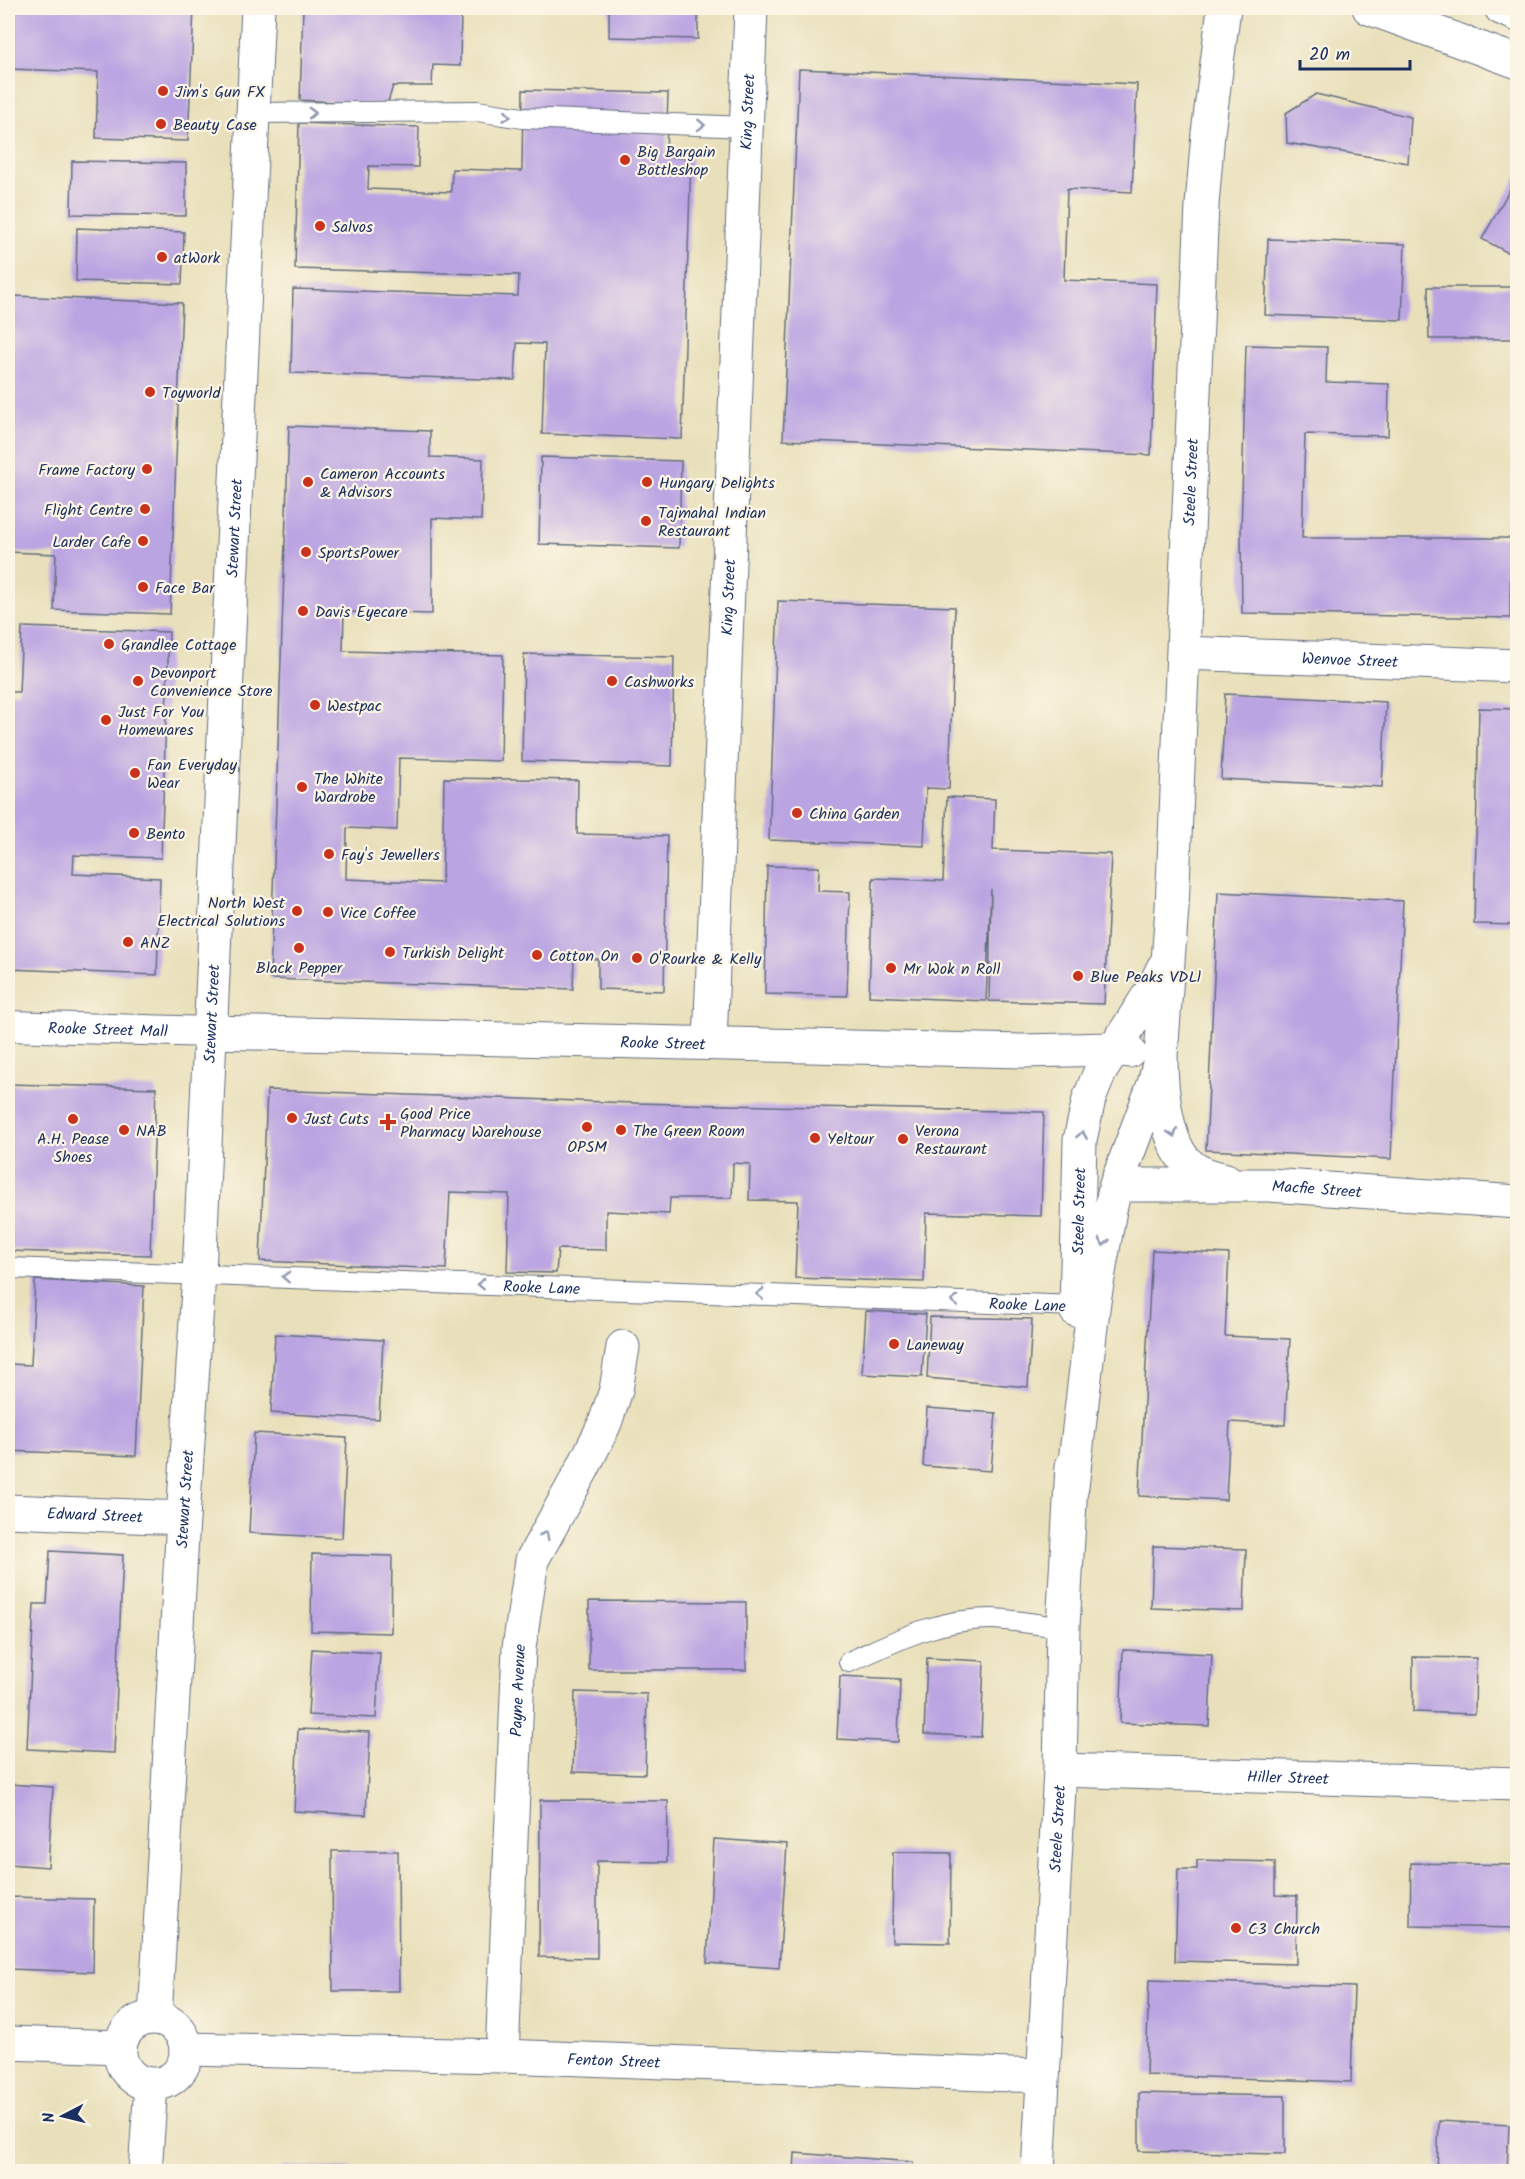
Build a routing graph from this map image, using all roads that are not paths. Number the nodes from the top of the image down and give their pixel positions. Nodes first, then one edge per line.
1 (258, 8) edge
2 (751, 8) edge
3 (1224, 8) edge
4 (1369, 8) edge
5 (1501, 8) edge
6 (1518, 15) edge
7 (1518, 63) edge
8 (253, 113) junction
9 (746, 127) junction
10 (1184, 653) junction
11 (1518, 666) edge
12 (1169, 956) junction
13 (8, 1026) edge
14 (211, 1032) junction
15 (710, 1043) junction
16 (1113, 1049) junction
17 (1161, 1055) junction
18 (1116, 1185) junction
19 (1245, 1185) junction
20 (1518, 1202) edge
21 (8, 1268) edge
22 (199, 1274) junction
23 (1076, 1306) junction
24 (622, 1347) dead end
25 (1072, 1487) junction
26 (8, 1511) edge
27 (183, 1518) junction
28 (1063, 1627) junction
29 (849, 1662) dead end
30 (1060, 1770) junction
31 (1518, 1784) edge
32 (155, 2018) junction
33 (8, 2043) edge
34 (120, 2047) junction
35 (186, 2049) junction
36 (502, 2056) junction
37 (1041, 2076) junction
38 (151, 2085) junction
39 (145, 2172) edge
40 (1038, 2172) edge

1 - 8 street, Stewart Street
2 - 9 street, King Street
3 - 10 street, Steele Street
4 - 7 street
5 - 6 street
8 -> 9 lane
8 - 14 street, Stewart Street
9 - 15 street, King Street
10 - 11 street, Wenvoe Street
10 - 12 street, Steele Street
12 - 16 street, Steele Street
12 - 17 street, Steele Street
13 - 14 street, Rooke Street Mall
14 - 15 street, Rooke Street
14 - 22 street, Stewart Street
15 - 16 street, Rooke Street
16 - 17 street, Rooke Street
23 -> 16 street, Steele Street
17 - 18 street, Steele Street
17 -> 19 street
18 - 19 street, Macfie Street
18 -> 25 street, Steele Street
19 - 20 street, Macfie Street
21 - 22 lane, Rooke Lane
23 -> 22 lane, Rooke Lane
22 - 27 street, Stewart Street
23 - 25 street, Steele Street
36 -> 24 street, Payne Avenue
25 - 28 street, Steele Street
26 - 27 street, Edward Street
27 - 32 street, Stewart Street
28 - 29 lane
28 - 30 street, Steele Street
30 - 31 street, Hiller Street
30 - 37 street, Steele Street
32 - 34 street
32 - 35 street
33 - 34 street
34 - 38 street
35 - 36 street, Fenton Street
35 - 38 street
36 - 37 street, Fenton Street
37 - 40 street, Steele Street
38 - 39 street

